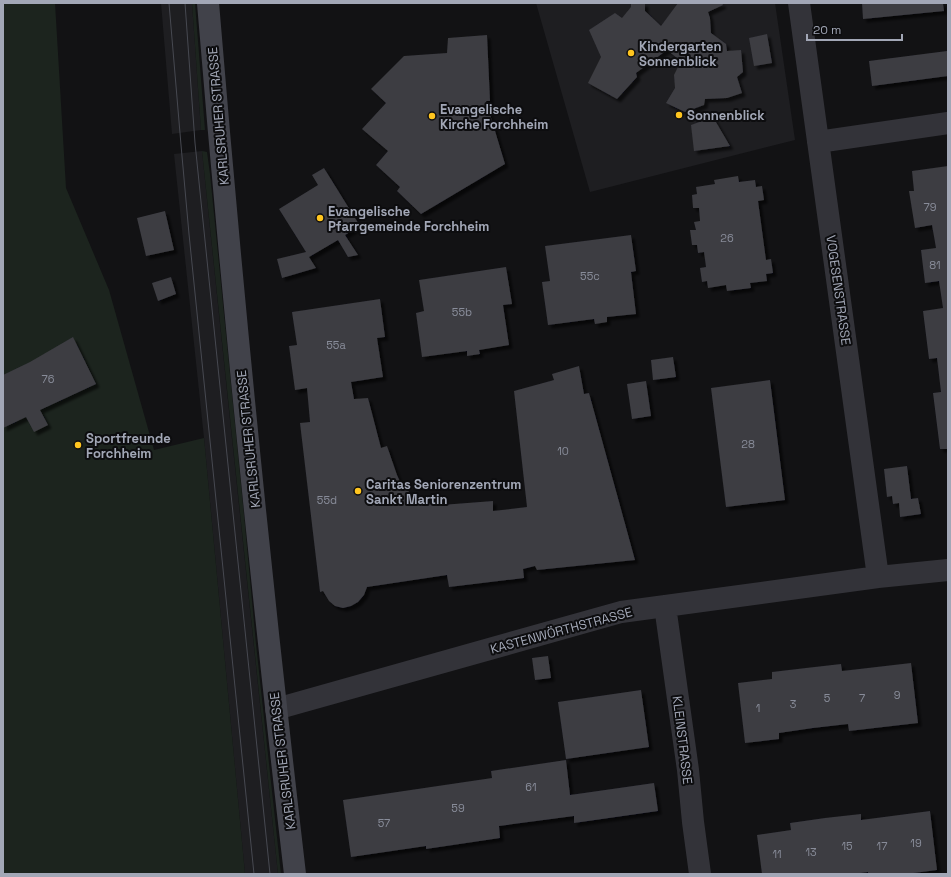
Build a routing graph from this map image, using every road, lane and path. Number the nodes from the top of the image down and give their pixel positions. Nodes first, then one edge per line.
1 (208, 3) edge
2 (799, 3) edge
3 (948, 123) edge
4 (818, 142) junction
5 (948, 570) edge
6 (878, 577) junction
7 (665, 606) junction
8 (276, 710) junction
9 (295, 874) edge
10 (700, 874) edge

1 - 8 street, KARLSRUHER STRASSE
2 - 4 street, VOGESENSTRASSE
3 - 4 street
4 - 6 street, VOGESENSTRASSE
5 - 6 street, KASTENWÖRTHSTRASSE
6 - 7 street, KASTENWÖRTHSTRASSE
7 - 8 street, KASTENWÖRTHSTRASSE
7 - 10 street, KLEINSTRASSE
8 - 9 street, KARLSRUHER STRASSE

